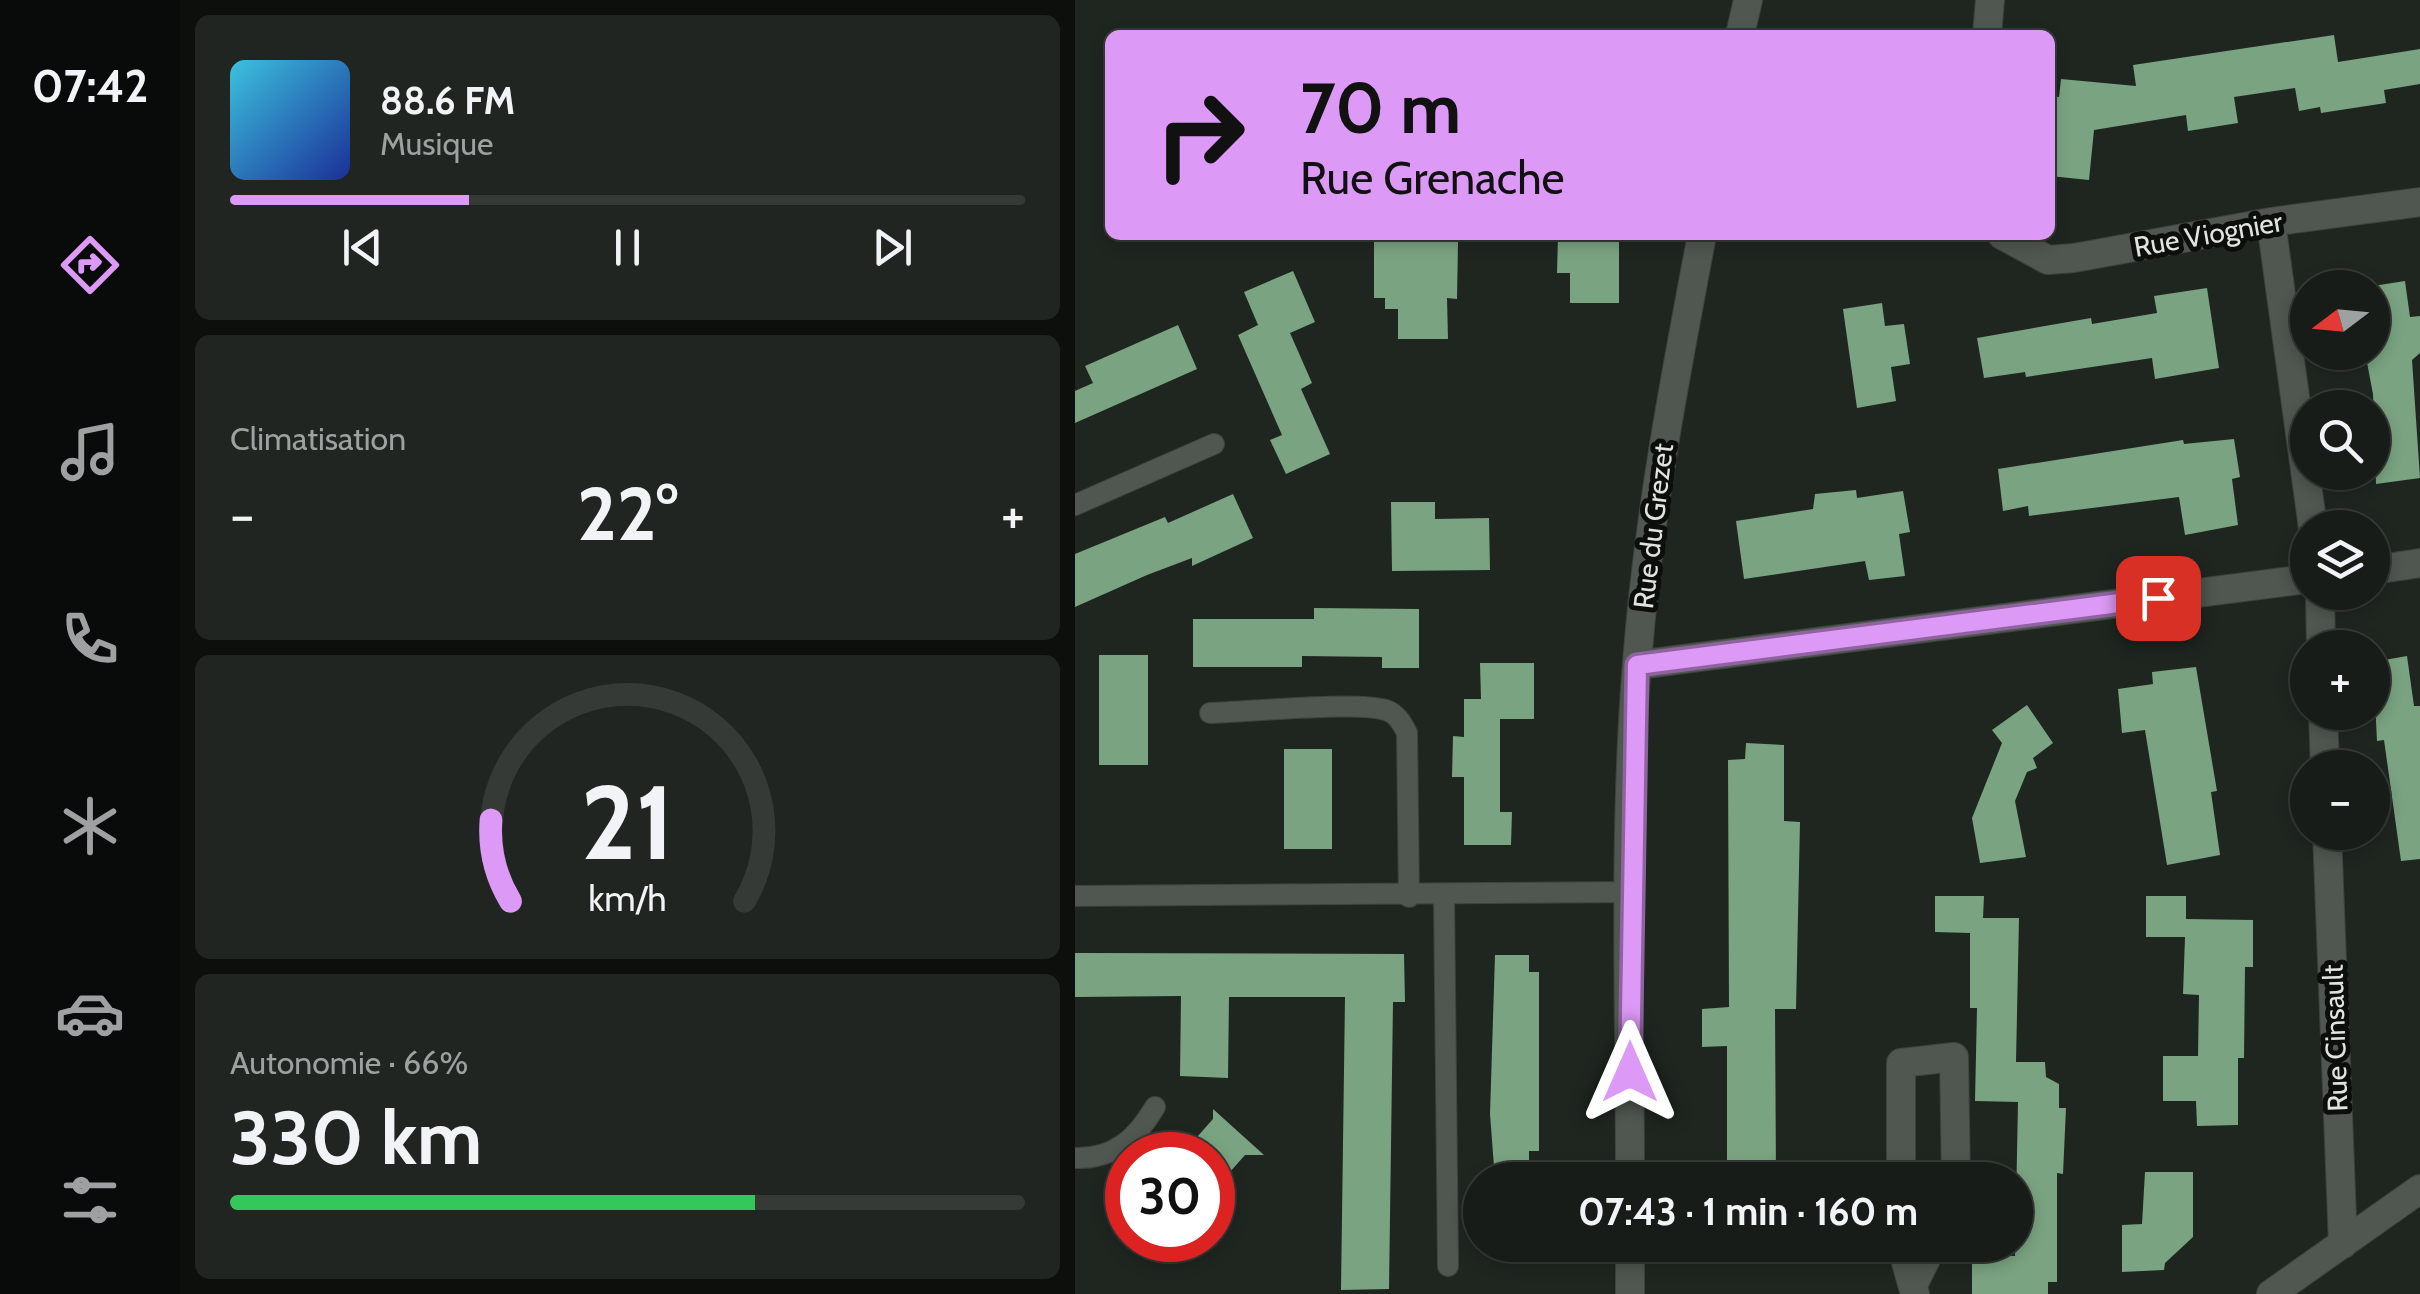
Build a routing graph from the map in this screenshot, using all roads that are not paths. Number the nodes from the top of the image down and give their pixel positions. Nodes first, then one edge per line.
1 (1748, 0) edge
2 (1990, 0) edge
3 (1741, 30) edge
4 (1987, 30) edge
5 (2420, 202) edge
6 (2271, 222) junction
7 (1701, 240) edge
8 (2011, 240) edge
9 (1214, 444) dead end
10 (1075, 505) edge
11 (2311, 510) edge
12 (2420, 563) edge
13 (2390, 567) edge
14 (2290, 582) edge
15 (1637, 665) junction
16 (1210, 713) dead end
17 (2328, 850) edge
18 (1631, 892) junction
19 (1075, 896) edge
20 (1409, 896) junction
21 (1444, 896) junction
22 (1155, 1107) dead end
23 (1075, 1158) edge
24 (1630, 1162) edge
25 (1901, 1162) edge
26 (1956, 1162) edge
27 (2420, 1189) edge
28 (2343, 1244) junction
29 (1630, 1262) edge
30 (1907, 1262) edge
31 (1926, 1262) edge
32 (1447, 1266) dead end
33 (1915, 1288) edge
34 (2287, 1289) edge
35 (1630, 1294) edge

1 - 3 street
2 - 4 street
5 - 6 street, Rue Viognier
6 - 8 street, Rue Viognier
6 - 11 street
7 - 15 street, Rue du Grezet
9 - 10 lane
12 - 13 street
14 - 15 street
15 - 18 street, Rue du Grezet
16 - 20 lane
17 - 28 street, Rue Cinsault
18 - 21 lane
18 - 24 street, Rue du Grezet
19 - 20 lane
20 - 21 lane
21 - 32 lane
22 - 23 lane
25 - 26 street
27 - 28 street
28 - 34 street
29 - 35 street
30 - 33 street
31 - 33 street

